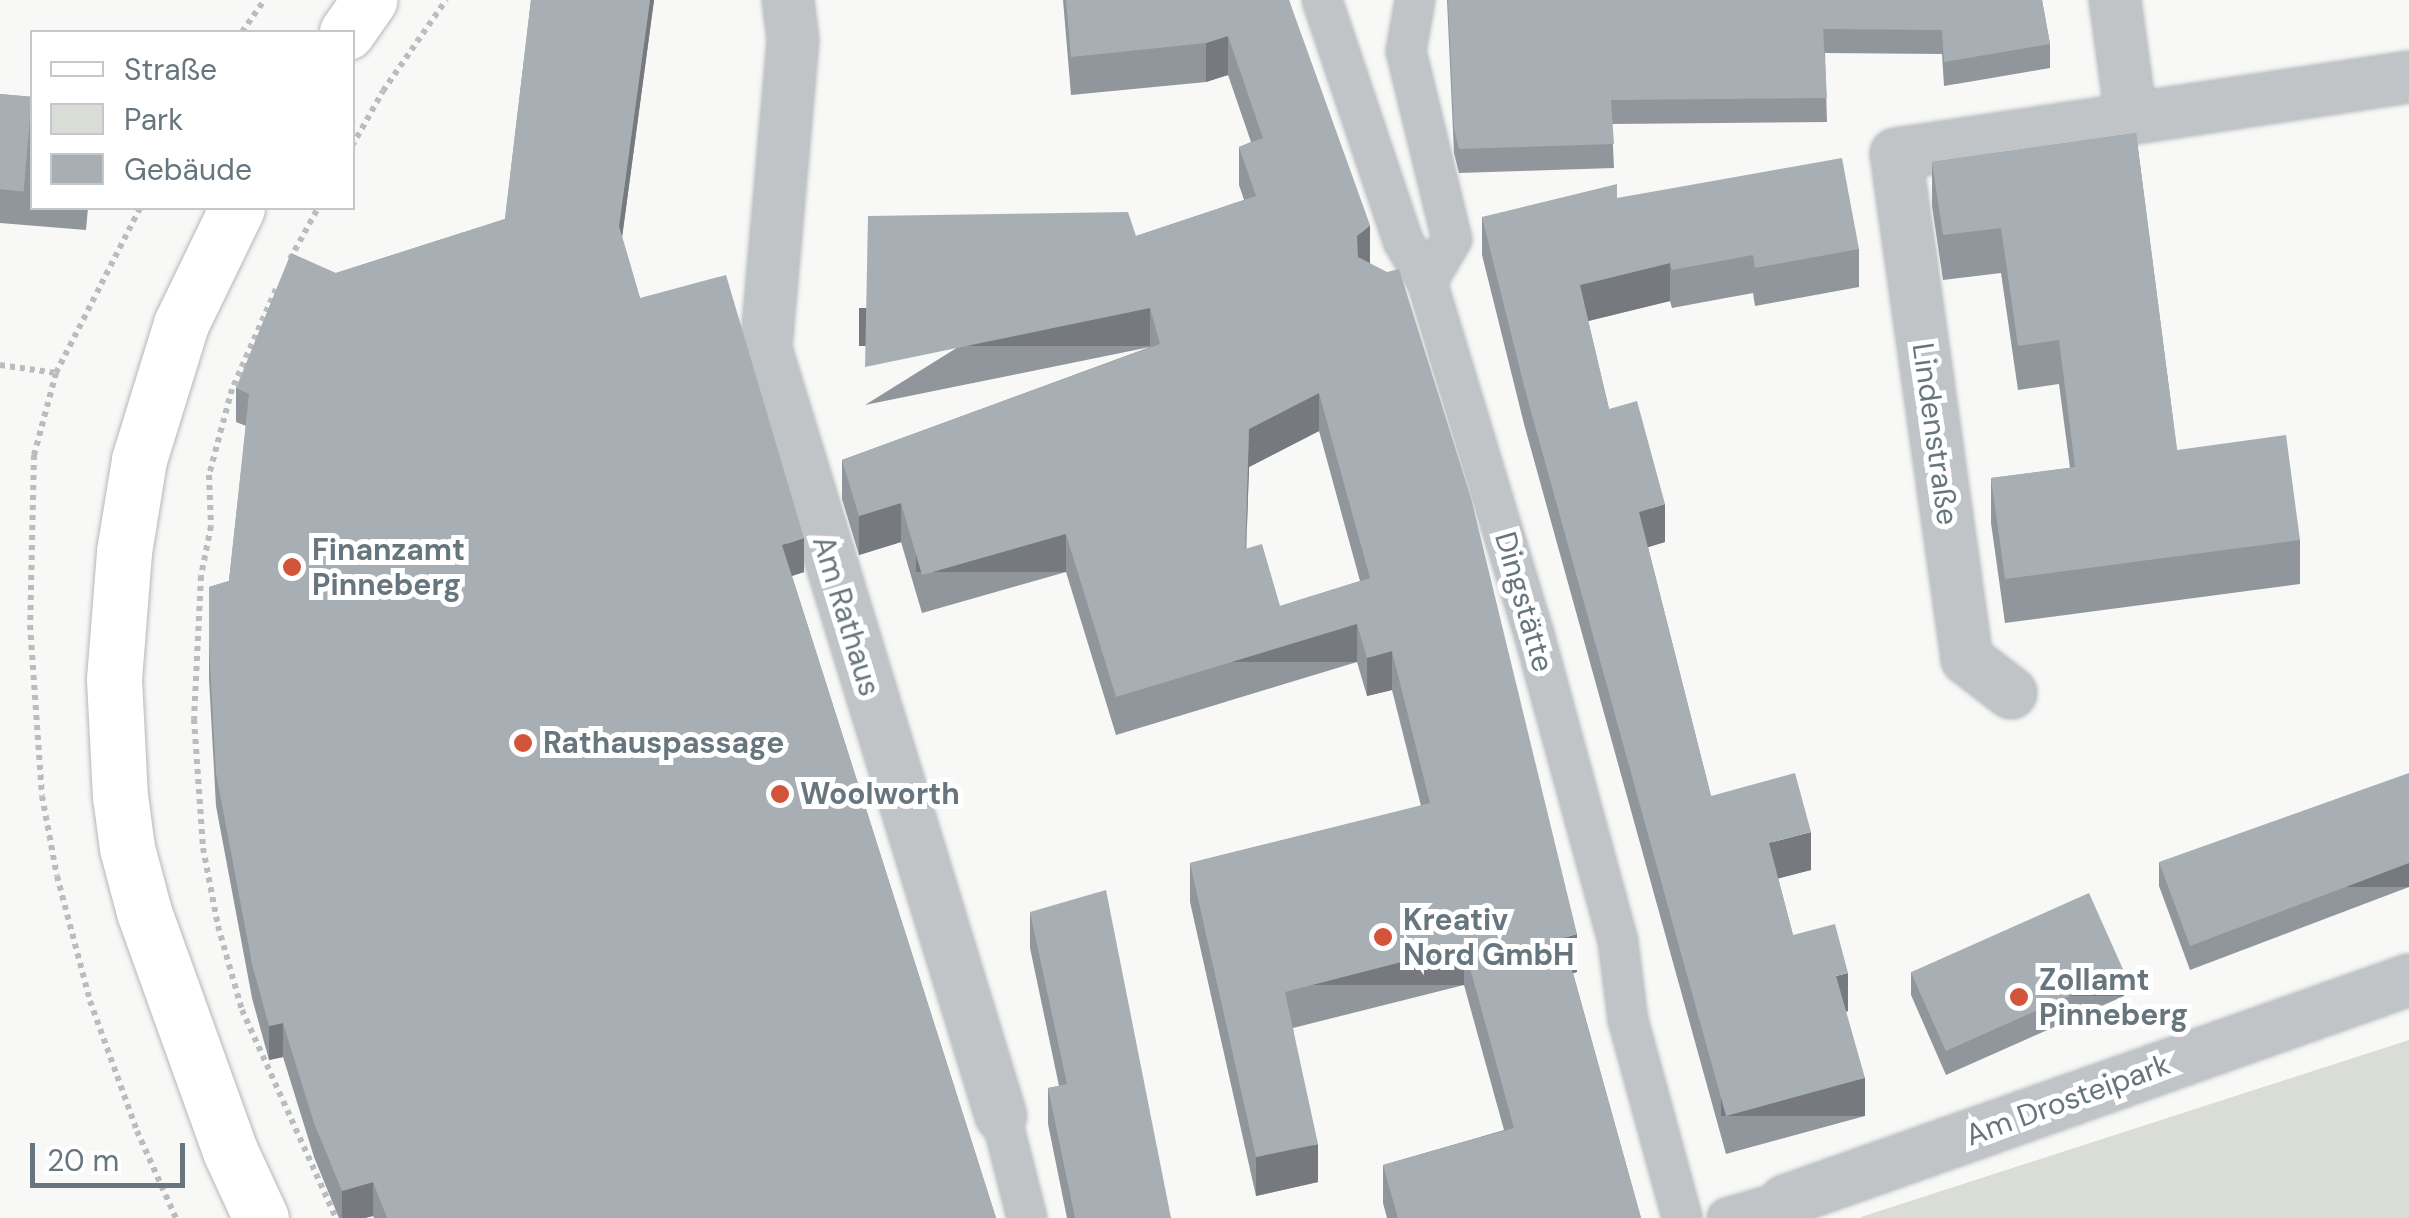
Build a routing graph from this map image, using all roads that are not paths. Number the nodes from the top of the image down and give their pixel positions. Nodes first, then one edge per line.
1 (368, 0) edge
2 (788, 0) edge
3 (1322, 0) edge
4 (1415, 0) edge
5 (2115, 0) edge
6 (348, 30) edge
7 (1406, 51) junction
8 (2409, 77) edge
9 (2132, 117) junction
10 (1370, 136) junction
11 (237, 210) edge
12 (1410, 282) junction
13 (2011, 693) dead end
14 (2409, 980) edge
15 (1002, 1116) joint
16 (1785, 1201) joint
17 (262, 1218) edge
18 (1027, 1218) edge
19 (1682, 1218) edge
20 (1726, 1218) edge

1 - 6 main road
2 - 15 street, Am Rathaus
3 - 10 street, Dingstätte
4 - 7 street
5 - 9 street
7 - 10 street
7 - 12 street
8 - 9 street, Lindenstraße
9 - 13 street, Lindenstraße
10 - 12 street, Dingstätte
11 - 17 main road
12 - 19 street, Dingstätte
14 - 16 street, Am Drosteipark
15 - 18 street, Am Rathaus
16 - 20 street, Am Drosteipark

